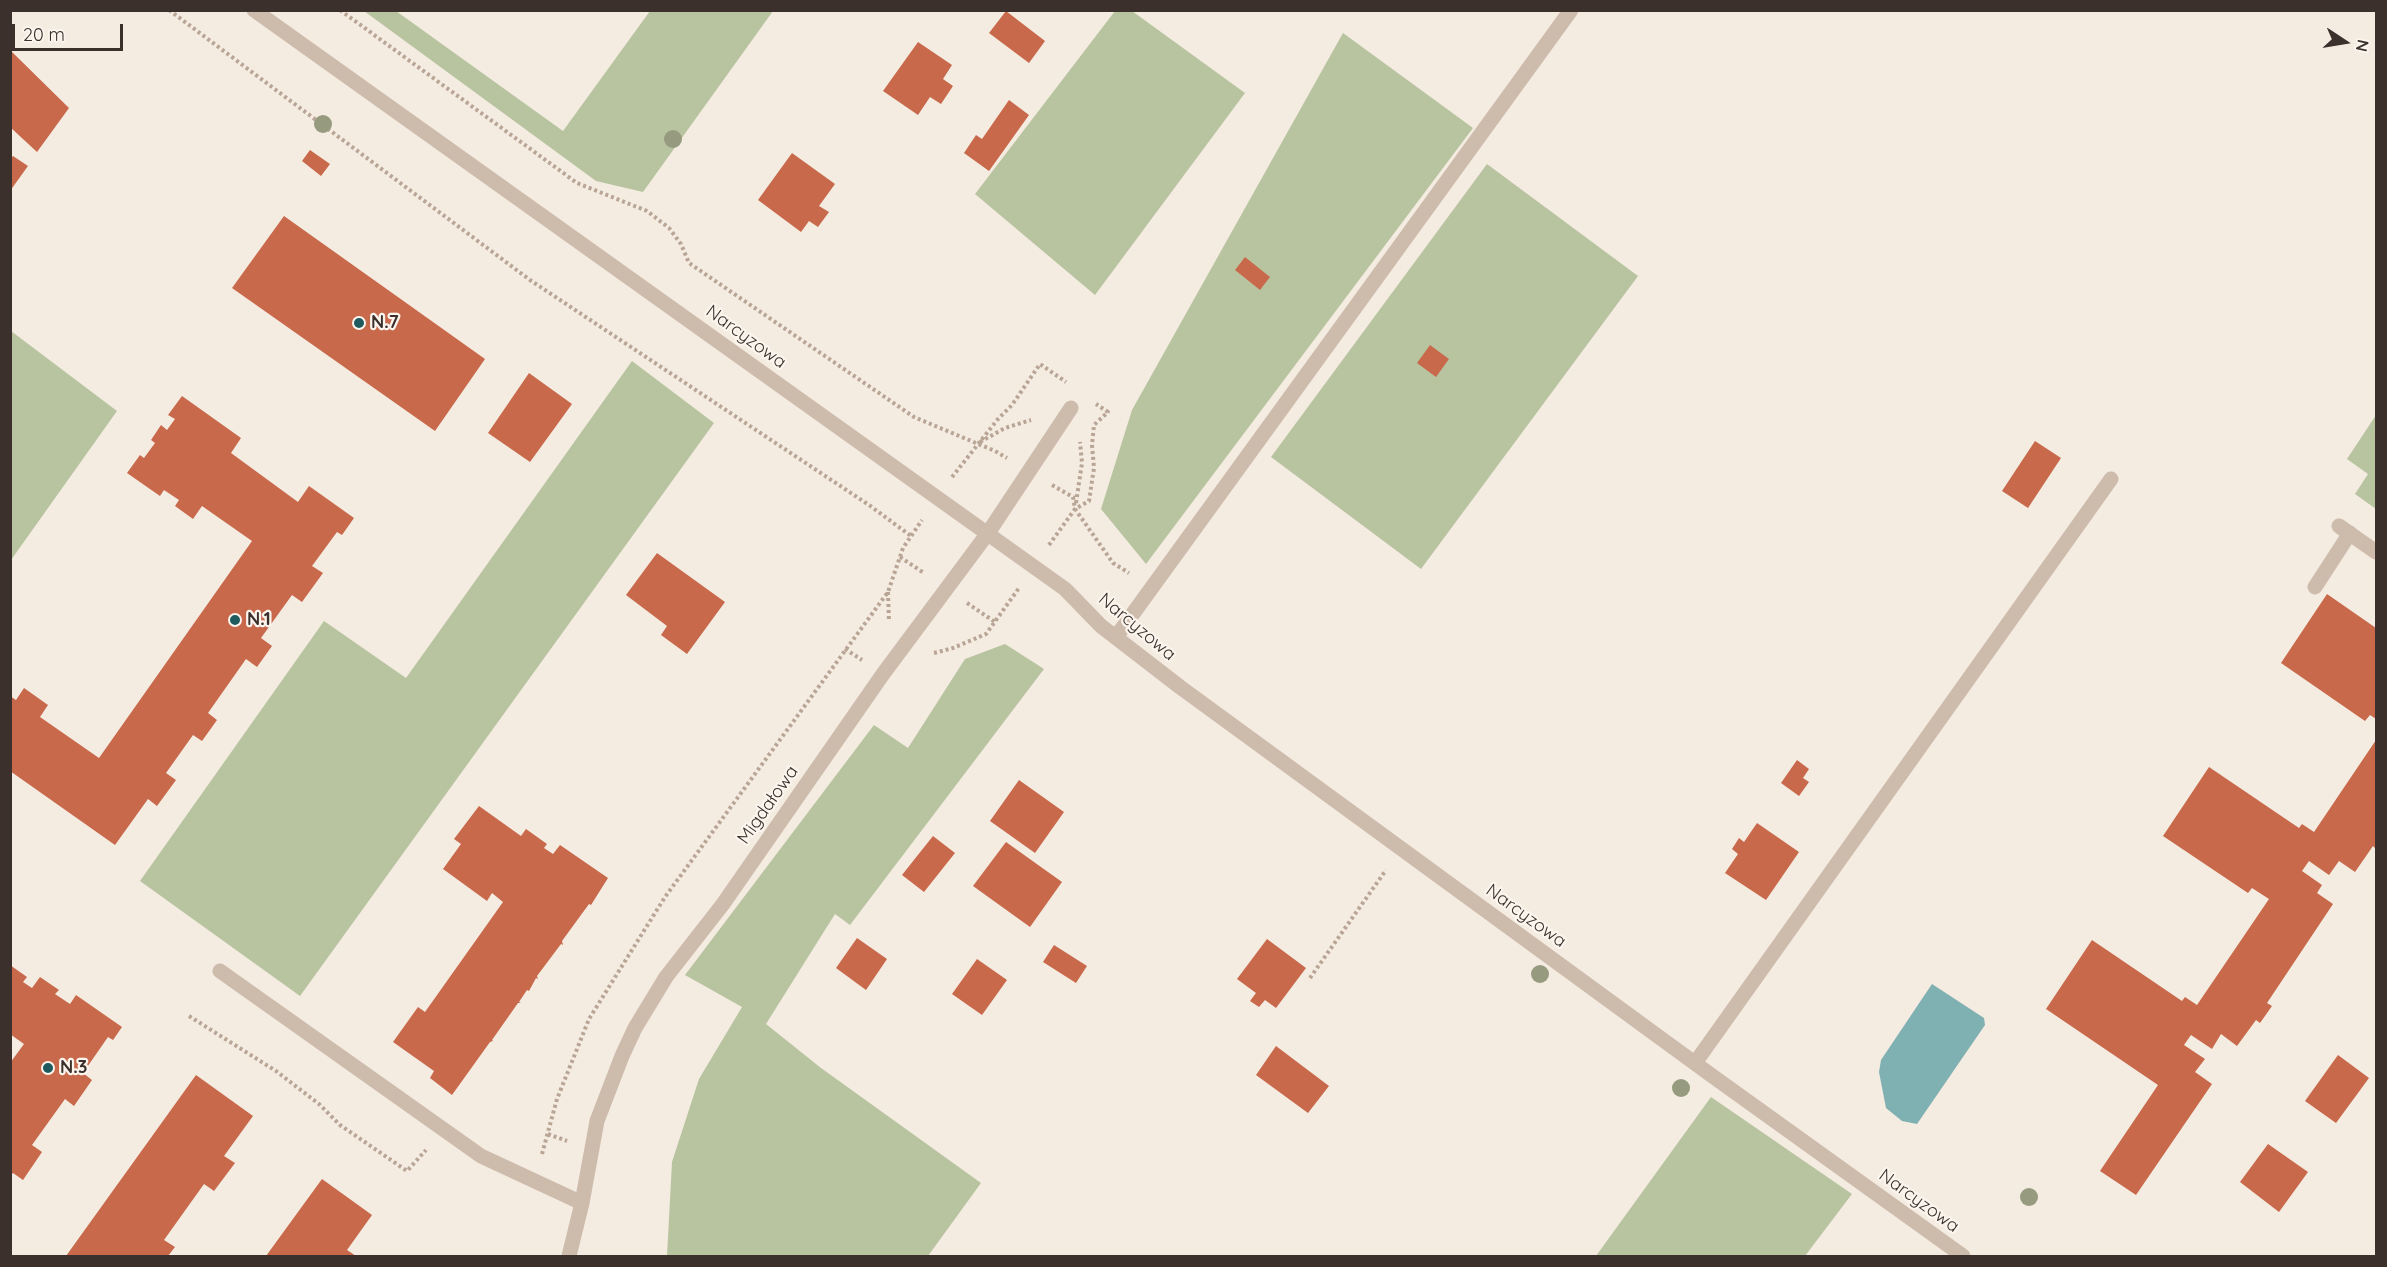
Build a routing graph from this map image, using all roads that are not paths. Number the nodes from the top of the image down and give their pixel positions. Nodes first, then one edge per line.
1 (254, 10) edge
2 (1571, 10) edge
3 (1071, 408) road end
4 (2111, 479) dead end
5 (988, 533) junction
6 (2376, 552) edge
7 (2315, 587) dead end
8 (1116, 637) junction
9 (220, 971) dead end
10 (1695, 1063) junction
11 (582, 1203) junction
12 (569, 1257) edge
13 (1963, 1257) edge

1 - 5 street, Narcyzowa
2 - 8 street
3 - 5 street, Migdałowa
4 - 10 street
5 - 8 street, Narcyzowa
5 - 11 street, Migdałowa
6 - 7 street
8 - 10 street, Narcyzowa
9 - 11 street
10 - 13 street, Narcyzowa
11 - 12 street, Migdałowa

